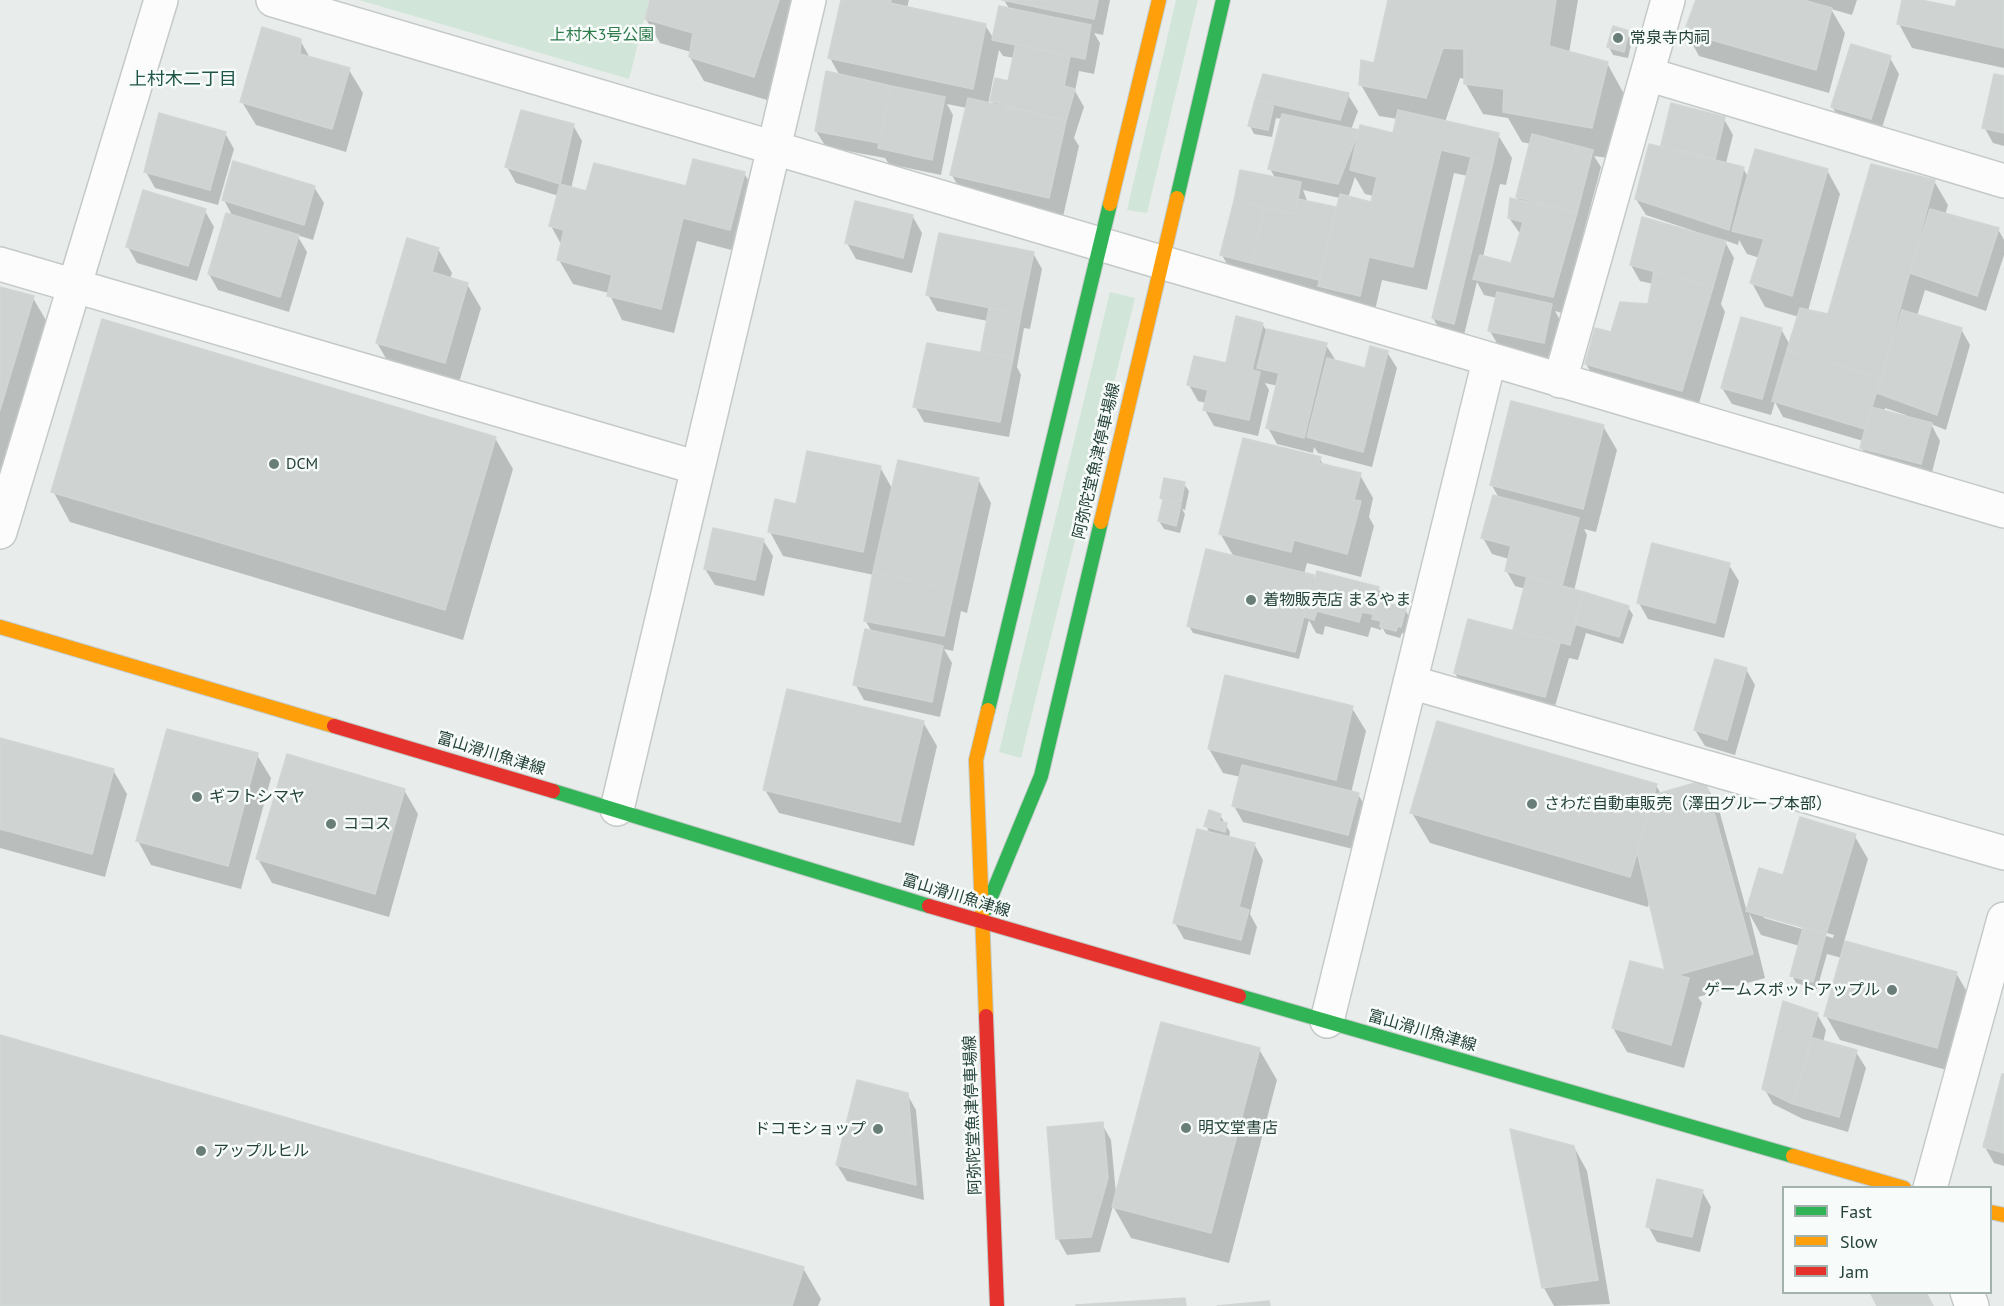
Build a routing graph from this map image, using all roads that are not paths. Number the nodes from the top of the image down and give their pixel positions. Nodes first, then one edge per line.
1 (161, 0) edge
2 (273, 0) edge
3 (808, 0) edge
4 (1159, 0) edge
5 (1223, 0) edge
6 (1668, 0) edge
7 (1647, 74) junction
8 (774, 149) junction
9 (2004, 181) edge
10 (1101, 246) junction
11 (0, 264) edge
12 (1160, 264) junction
13 (76, 286) junction
14 (1489, 360) junction
15 (1560, 381) junction
16 (698, 468) junction
17 (2004, 511) edge
18 (0, 532) edge
19 (0, 627) edge
20 (1410, 682) junction
21 (617, 809) junction
22 (2004, 853) edge
23 (2004, 919) edge
24 (981, 922) junction
25 (1327, 1021) junction
26 (1897, 1186) edge
27 (1931, 1186) edge
28 (997, 1306) edge

1 - 13 street
2 - 8 street
3 - 8 street
4 - 10 main road, 阿弥陀堂魚津停車場線
5 - 12 main road, 阿弥陀堂魚津停車場線
6 - 7 street
7 - 9 street
7 - 15 street
8 - 10 street
8 - 16 street
10 - 12 street
10 - 24 main road, 阿弥陀堂魚津停車場線
11 - 13 street
12 - 14 street
12 - 24 main road, 阿弥陀堂魚津停車場線
13 - 16 street
13 - 18 street
14 - 15 street
14 - 20 street
15 - 17 street
16 - 21 street
19 - 21 main road, 富山滑川魚津線
20 - 22 street
20 - 25 street
21 - 24 main road, 富山滑川魚津線
23 - 27 street
24 - 25 main road, 富山滑川魚津線
24 - 28 main road, 阿弥陀堂魚津停車場線
25 - 26 main road, 富山滑川魚津線

